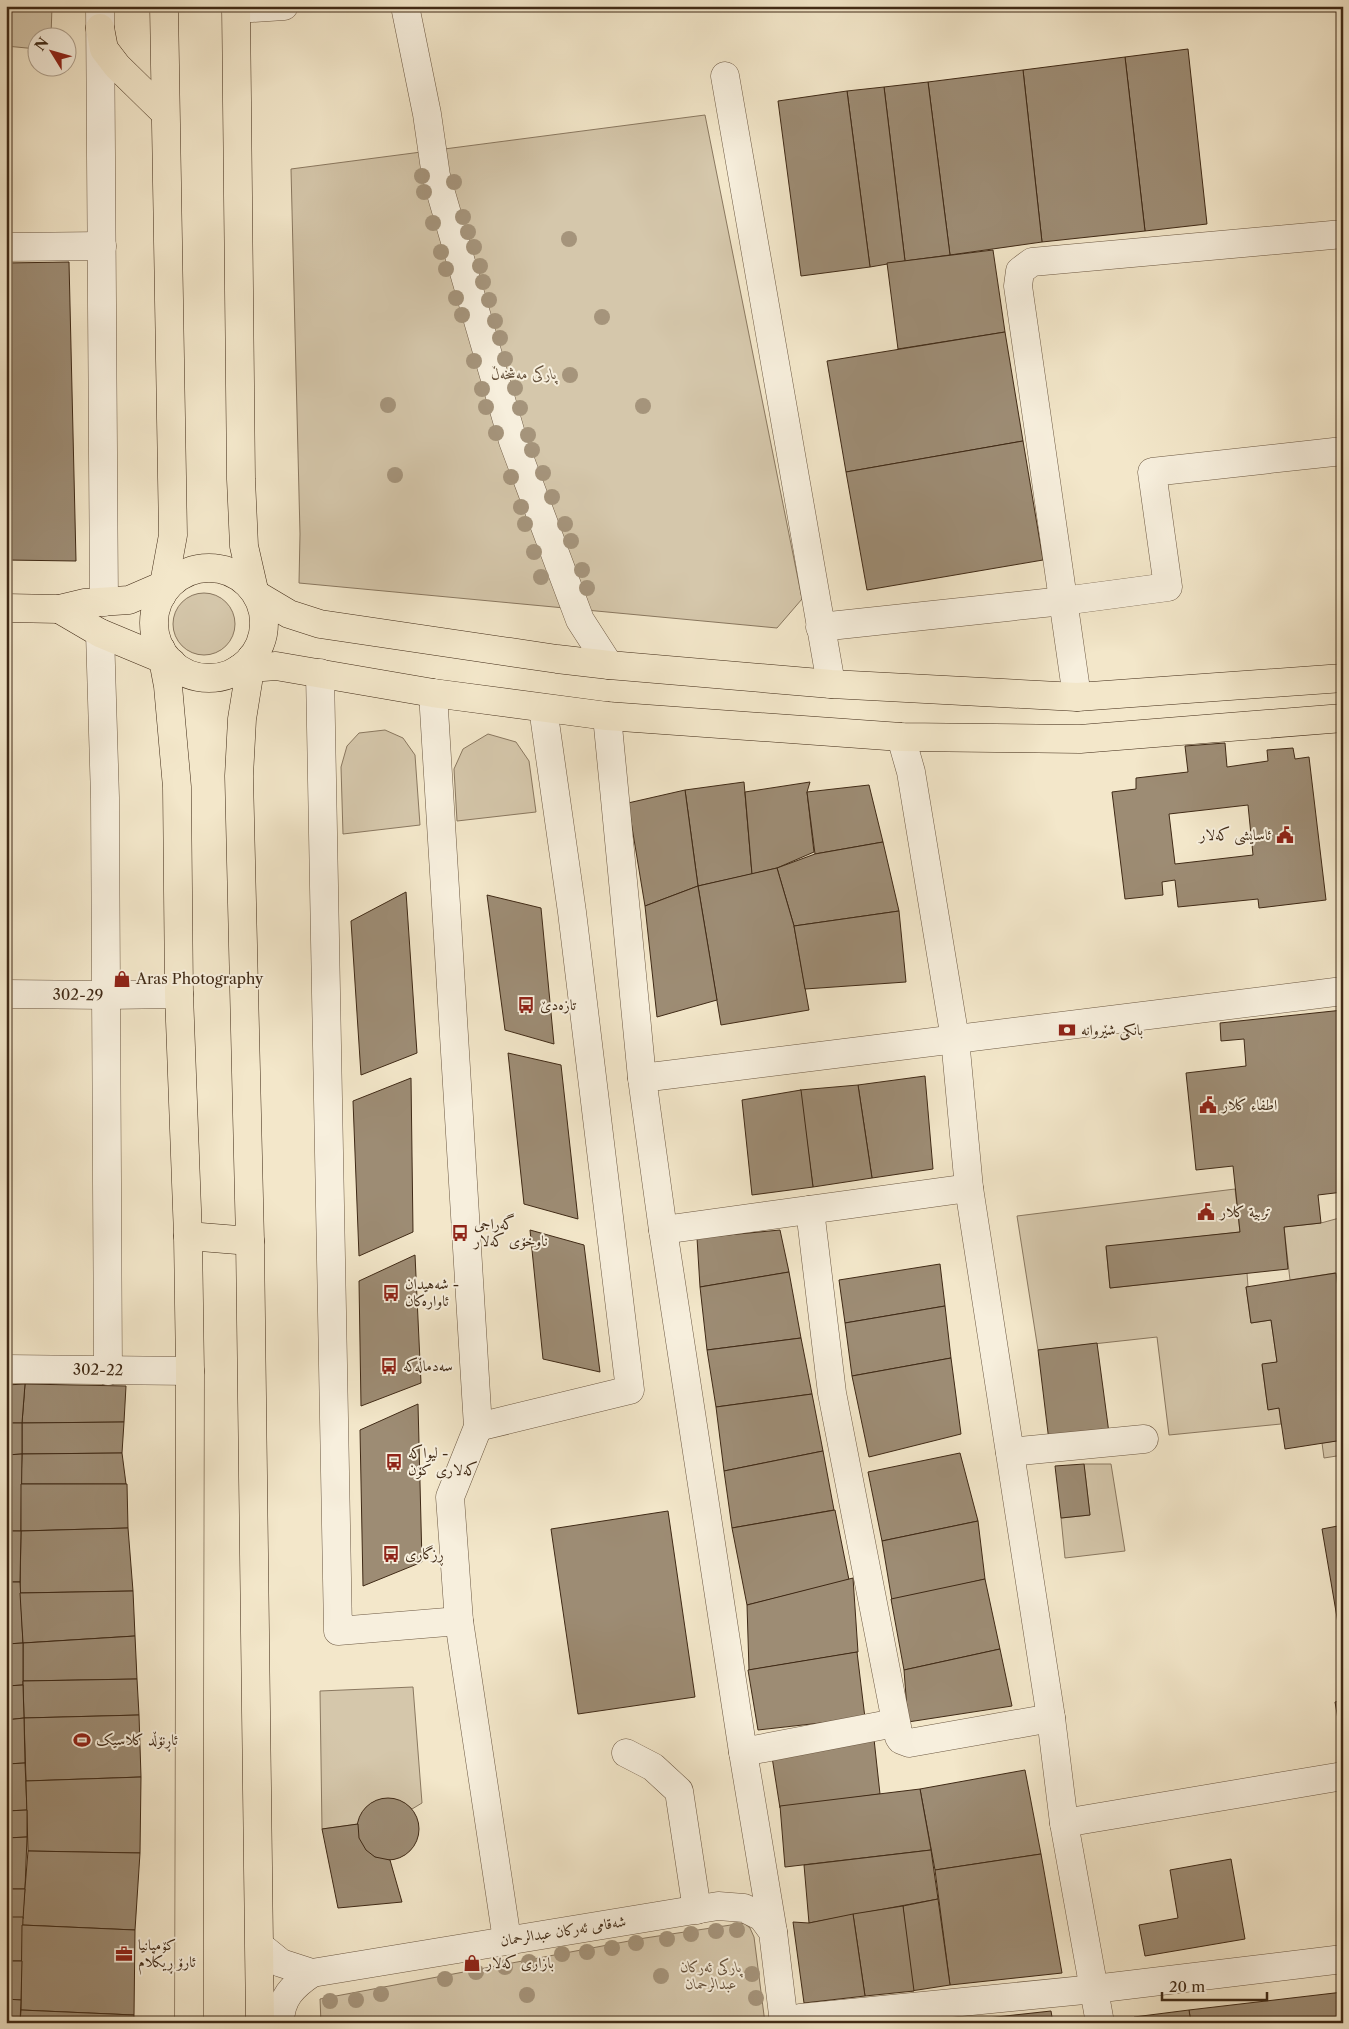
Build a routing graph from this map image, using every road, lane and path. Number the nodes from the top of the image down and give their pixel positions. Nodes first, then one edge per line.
1 (164, 6) edge
2 (284, 6) edge
3 (405, 6) edge
4 (236, 7) edge
5 (100, 17) edge
6 (725, 76) dead end
7 (164, 112) junction
8 (1343, 234) edge
9 (102, 246) junction
10 (6, 247) edge
11 (1343, 451) edge
12 (166, 587) junction
13 (255, 592) junction
14 (1063, 600) junction
15 (104, 602) junction
16 (6, 608) edge
17 (59, 609) junction
18 (820, 627) junction
19 (100, 633) junction
20 (165, 657) junction
21 (247, 665) junction
22 (609, 665) junction
23 (320, 673) junction
24 (1343, 678) edge
25 (831, 684) junction
26 (433, 693) junction
27 (1077, 697) junction
28 (543, 708) junction
29 (607, 716) junction
30 (1343, 718) edge
31 (901, 737) junction
32 (1343, 990) edge
33 (6, 994) edge
34 (179, 994) junction
35 (106, 995) junction
36 (955, 1040) junction
37 (642, 1078) junction
38 (969, 1188) junction
39 (810, 1210) junction
40 (663, 1230) junction
41 (188, 1236) junction
42 (250, 1241) junction
43 (6, 1369) edge
44 (108, 1371) junction
45 (190, 1371) junction
46 (478, 1427) junction
47 (1144, 1439) dead end
48 (1010, 1452) junction
49 (458, 1621) junction
50 (1051, 1718) junction
51 (895, 1723) junction
52 (743, 1752) junction
53 (626, 1753) dead end
54 (1343, 1776) edge
55 (1064, 1823) junction
56 (697, 1910) junction
57 (773, 1932) junction
58 (507, 1940) junction
59 (260, 1946) junction
60 (1343, 1959) edge
61 (312, 1973) junction
62 (1094, 1988) junction
63 (189, 2023) edge
64 (260, 2023) edge
65 (280, 2023) edge
66 (784, 2023) edge
67 (794, 2023) edge
68 (1100, 2023) edge

1 - 7 main road
2 - 4 street
3 - 22 street
4 - 13 main road
5 - 7 main road
5 - 9 street
6 - 18 street
7 - 12 main road
8 - 14 street
9 - 10 street
9 - 15 street
11 - 14 street
12 - 13 main road
12 - 15 main road
12 - 20 main road
13 - 21 main road
13 - 22 main road
14 - 18 street
14 - 27 street
15 - 17 main road
16 - 17 main road
17 - 19 main road
18 - 25 street
19 - 20 main road
19 - 35 street
20 - 21 main road
20 - 34 main road
21 - 23 main road
21 - 42 main road
22 - 25 main road
23 - 26 main road
23 - 49 street
24 - 27 main road
25 - 27 main road
26 - 28 main road
26 - 46 street
28 - 29 main road
28 - 46 street
29 - 31 main road
29 - 37 street
30 - 31 main road
31 - 36 street
32 - 36 street
33 - 35 street, 302-29
34 - 35 street, 302-29
34 - 41 main road
35 - 44 street
36 - 37 street
36 - 38 street
37 - 40 street
38 - 39 street
38 - 48 street
39 - 40 street
39 - 51 street
40 - 52 street
41 - 42 main road
41 - 45 main road
42 - 59 main road
43 - 44 street, 302-22
44 - 45 street, 302-22
45 - 63 main road
46 - 49 street
47 - 48 street
48 - 50 street
49 - 58 street
50 - 51 street
50 - 55 street
51 - 52 street
52 - 57 street
53 - 56 street
54 - 55 street
55 - 62 street
56 - 57 street, شەقامی ئەرکان عبدالرحمان
56 - 58 street, شەقامی ئەرکان عبدالرحمان
57 - 66 street
58 - 61 street, شەقامی ئەرکان عبدالرحمان
59 - 61 street, شەقامی ئەرکان عبدالرحمان
59 - 64 main road
60 - 62 street
61 - 65 street
62 - 67 street
62 - 68 street

